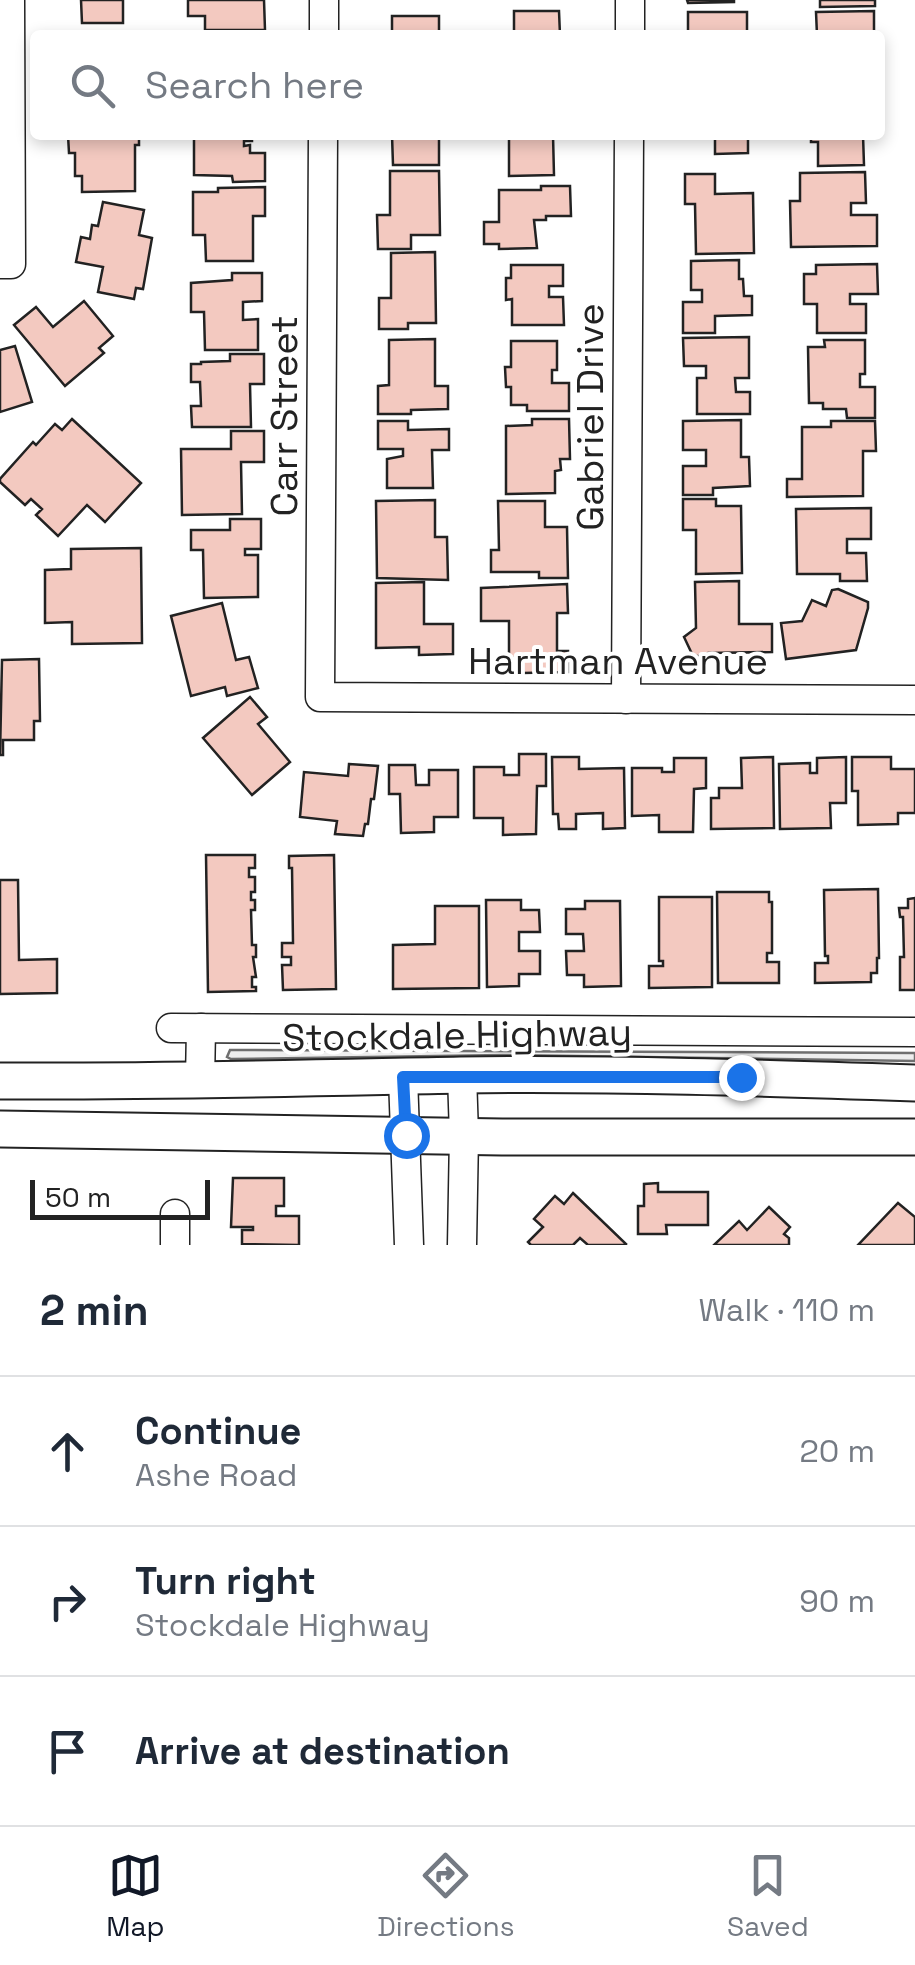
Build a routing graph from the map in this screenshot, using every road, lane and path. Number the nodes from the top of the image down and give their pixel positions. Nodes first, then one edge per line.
1 (10, 0) edge
2 (324, 0) edge
3 (630, 0) edge
4 (324, 30) edge
5 (630, 30) edge
6 (323, 140) edge
7 (629, 140) edge
8 (5, 264) edge
9 (320, 696) joint
10 (626, 698) junction
11 (915, 700) edge
12 (171, 1028) dead end
13 (201, 1028) junction
14 (915, 1032) edge
15 (462, 1075) junction
16 (403, 1077) junction
17 (0, 1081) edge
18 (200, 1081) junction
19 (915, 1083) edge
20 (0, 1129) edge
21 (406, 1135) junction
22 (464, 1136) junction
23 (915, 1137) edge
24 (175, 1214) dead end
25 (175, 1245) edge
26 (409, 1245) edge
27 (462, 1245) edge

1 - 8 street
2 - 4 street
3 - 5 street
6 - 9 street, Carr Street
7 - 10 street, Gabriel Drive
9 - 10 street, Hartman Avenue
10 - 11 street, Hartman Avenue
12 - 13 street
13 - 14 street
13 - 18 street
15 - 16 main road, Stockdale Highway
15 - 19 main road, Stockdale Highway
15 - 22 street
16 - 18 main road, Stockdale Highway
16 - 21 street
17 - 18 main road, Stockdale Highway
20 - 21 main road
21 - 22 main road
21 - 26 street
22 - 23 main road
22 - 27 street
24 - 25 street

